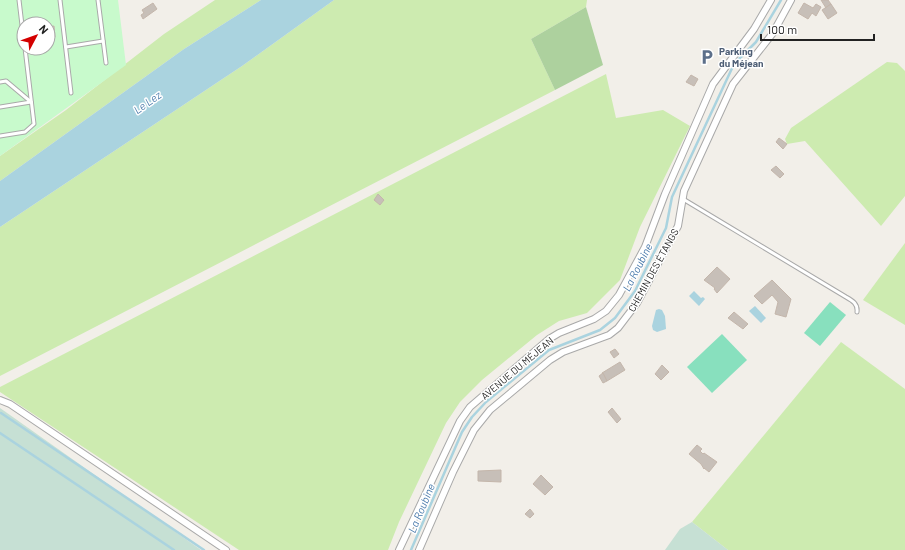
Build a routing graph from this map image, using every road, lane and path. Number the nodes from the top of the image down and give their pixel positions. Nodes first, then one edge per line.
1 (19, 0) edge
2 (60, 0) edge
3 (98, 0) edge
4 (771, 0) edge
5 (791, 0) edge
6 (21, 16) edge
7 (103, 41) junction
8 (66, 47) junction
9 (26, 56) edge
10 (106, 63) dead end
11 (0, 82) edge
12 (71, 93) dead end
13 (31, 102) junction
14 (0, 107) edge
15 (0, 136) edge
16 (682, 200) junction
17 (857, 312) dead end
18 (0, 400) edge
19 (226, 550) edge
20 (399, 550) edge
21 (420, 550) edge

1 - 6 lane
2 - 8 lane
3 - 7 lane
4 - 20 street, AVENUE DU MÉJEAN
5 - 16 street, CHEMIN DES ÉTANGS
7 - 8 lane
7 - 10 lane
8 - 12 lane
9 - 13 lane
11 - 13 lane
13 - 14 lane
13 - 15 lane
16 - 17 lane
16 - 21 street, CHEMIN DES ÉTANGS
18 - 19 street

